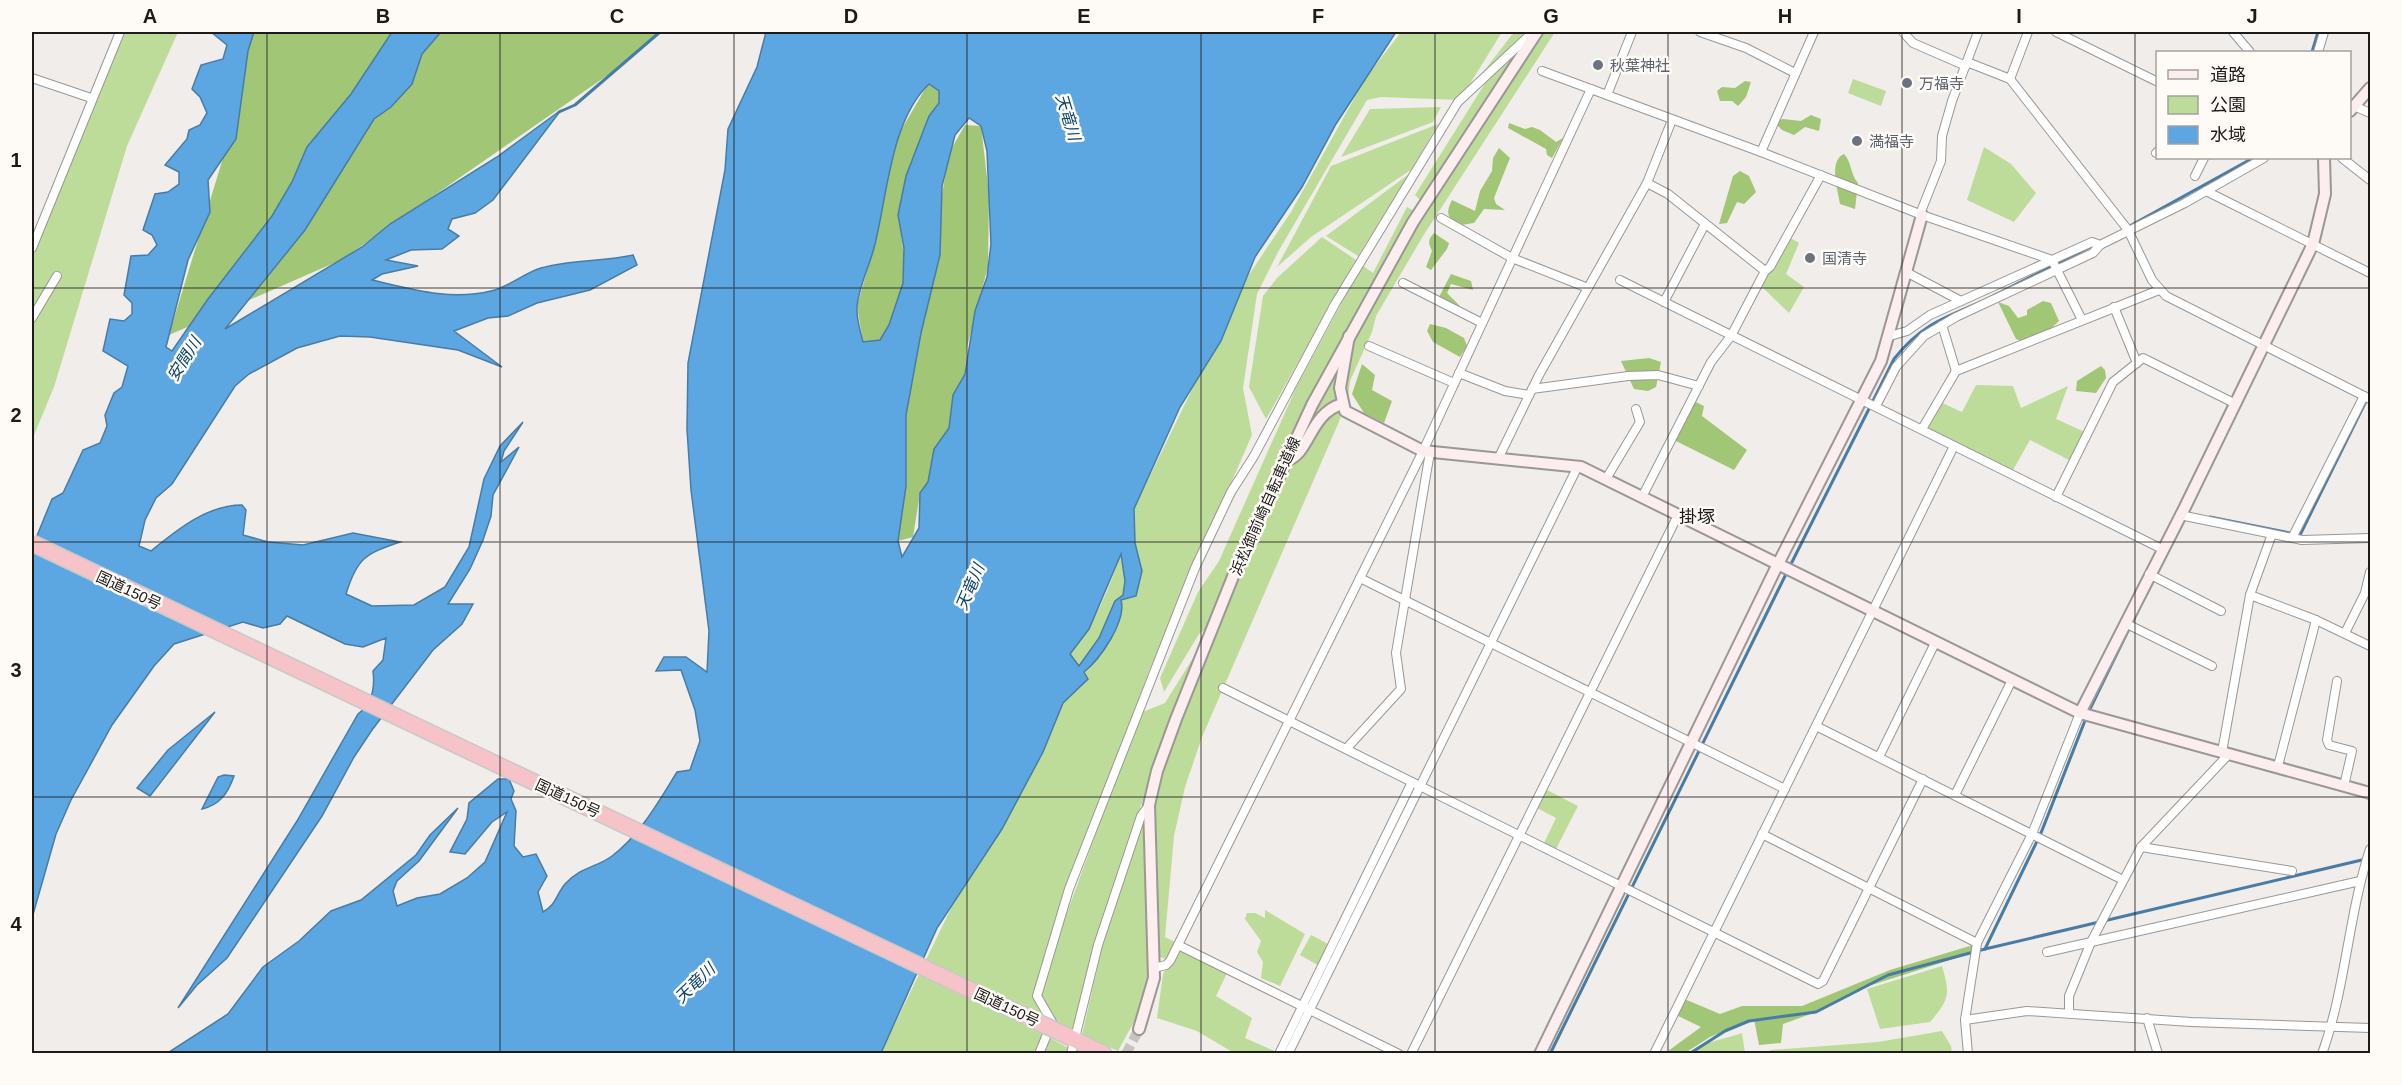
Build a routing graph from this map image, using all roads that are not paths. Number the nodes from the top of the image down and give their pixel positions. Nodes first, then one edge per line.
1 (120, 32) edge
2 (1535, 32) edge
3 (1632, 32) edge
4 (1700, 32) edge
5 (1814, 32) edge
6 (1903, 32) edge
7 (1978, 32) edge
8 (2028, 32) edge
9 (2056, 32) edge
10 (2233, 32) edge
11 (2324, 32) edge
12 (2249, 51) edge
13 (2318, 51) edge
14 (1966, 64) junction
15 (1542, 71) dead end
16 (1795, 73) junction
17 (32, 78) edge
18 (2010, 79) junction
19 (2156, 82) edge
20 (2370, 88) edge
21 (1591, 89) junction
22 (1607, 95) junction
23 (91, 98) junction
24 (2352, 108) edge
25 (2370, 113) edge
26 (1672, 120) junction
27 (1761, 152) junction
28 (2204, 159) edge
29 (2262, 159) edge
30 (2324, 159) edge
31 (2343, 159) edge
32 (1821, 175) junction
33 (2195, 176) dead end
34 (2370, 180) edge
35 (1647, 183) junction
36 (2206, 191) junction
37 (1921, 215) junction
38 (1440, 218) dead end
39 (1705, 224) junction
40 (2128, 230) junction
41 (2313, 244) junction
42 (2100, 245) junction
43 (32, 248) edge
44 (1512, 258) junction
45 (2052, 260) junction
46 (1765, 271) junction
47 (2057, 271) junction
48 (1906, 272) junction
49 (2370, 273) edge
50 (57, 276) dead end
51 (1620, 280) dead end
52 (1402, 283) dead end
53 (1588, 288) junction
54 (2159, 290) junction
55 (1664, 302) junction
56 (1960, 302) junction
57 (2114, 307) junction
58 (32, 318) edge
59 (2082, 320) junction
60 (1482, 323) junction
61 (1942, 325) junction
62 (1350, 336) junction
63 (1731, 336) junction
64 (1890, 336) junction
65 (1369, 346) dead end
66 (2262, 346) junction
67 (2137, 363) junction
68 (1956, 371) junction
69 (1459, 373) junction
70 (1454, 383) junction
71 (1699, 386) junction
72 (1531, 392) junction
73 (2367, 398) edge
74 (1862, 399) junction
75 (2234, 403) junction
76 (1342, 404) junction
77 (1876, 406) junction
78 (1636, 408) dead end
79 (1922, 429) junction
80 (1954, 446) junction
81 (1426, 452) junction
82 (1499, 457) junction
83 (1284, 461) junction
84 (1578, 466) junction
85 (1606, 479) junction
86 (2056, 496) junction
87 (1642, 497) junction
88 (1678, 515) junction
89 (2180, 515) junction
90 (2272, 534) junction
91 (2292, 538) junction
92 (2370, 538) edge
93 (32, 543) edge
94 (2162, 549) junction
95 (1780, 565) junction
96 (2370, 572) edge
97 (2149, 574) junction
98 (1360, 578) junction
99 (2250, 595) junction
100 (1404, 600) junction
101 (2221, 611) dead end
102 (1872, 612) junction
103 (2316, 620) junction
104 (2125, 623) junction
105 (2345, 633) junction
106 (1491, 643) junction
107 (1935, 643) junction
108 (2370, 646) edge
109 (2212, 666) dead end
110 (2012, 680) junction
111 (2337, 681) dead end
112 (1223, 688) dead end
113 (1591, 693) junction
114 (2080, 713) junction
115 (1289, 721) junction
116 (1816, 726) junction
117 (1692, 744) junction
118 (1346, 749) junction
119 (2225, 753) junction
120 (1879, 757) junction
121 (2278, 766) junction
122 (1923, 779) junction
123 (1412, 782) junction
124 (1420, 786) junction
125 (2344, 786) junction
126 (1785, 789) junction
127 (2370, 793) edge
128 (1955, 795) junction
129 (1149, 805) junction
130 (1520, 834) junction
131 (1762, 834) junction
132 (2032, 834) junction
133 (2141, 848) junction
134 (2370, 849) edge
135 (2292, 871) dead end
136 (2123, 880) junction
137 (2360, 880) junction
138 (1622, 884) junction
139 (1869, 887) junction
140 (1715, 932) junction
141 (2091, 942) junction
142 (1977, 943) junction
143 (1178, 945) junction
144 (2047, 952) dead end
145 (1154, 968) junction
146 (1302, 1005) junction
147 (1310, 1009) junction
148 (2069, 1013) junction
149 (2147, 1018) junction
150 (1965, 1020) junction
151 (2332, 1027) junction
152 (2370, 1028) edge
153 (1139, 1029) tunnel mouth
154 (1069, 1042) edge
155 (1039, 1053) edge
156 (1104, 1053) edge
157 (1279, 1053) edge
158 (1288, 1053) edge
159 (1399, 1053) edge
160 (1411, 1053) edge
161 (1540, 1053) edge
162 (1654, 1053) edge
163 (1968, 1053) edge
164 (2158, 1053) edge
165 (2322, 1053) edge

1 - 23 street
2 - 62 street, 浜松御前崎自転車道線
2 - 155 street
3 - 22 street
4 - 16 street
5 - 16 street
6 - 14 street
7 - 14 street
8 - 18 street
9 - 19 street
10 - 12 street
11 - 13 street
14 - 18 street
14 - 37 street
15 - 21 street
16 - 27 street
17 - 23 street
18 - 40 street
20 - 24 street
21 - 22 street
21 - 44 street
22 - 26 street
23 - 43 street
24 - 25 street
26 - 27 street
26 - 35 street
27 - 32 street
28 - 33 street
29 - 36 street
30 - 41 street
31 - 34 street
32 - 37 street
32 - 46 street
35 - 39 street
35 - 53 street
36 - 40 street
36 - 41 street
37 - 45 street
37 - 48 street
38 - 44 street
39 - 46 street
39 - 55 street
40 - 42 street
40 - 54 street
41 - 49 street
41 - 66 street
42 - 45 street
42 - 47 street
44 - 53 street
44 - 60 street
45 - 47 street
45 - 56 street
46 - 63 street
47 - 59 street
47 - 61 street
48 - 56 street
48 - 64 street
50 - 58 street
51 - 55 street
52 - 60 street
53 - 72 street
54 - 57 street
54 - 66 street
55 - 63 street
56 - 64 street
57 - 59 street
57 - 67 street
59 - 68 street
60 - 69 street
61 - 68 street
61 - 77 street
62 - 76 street
62 - 83 street, 浜松御前崎自転車道線
63 - 71 street
63 - 74 street
64 - 74 street
65 - 70 street
66 - 73 street
66 - 75 street
67 - 75 street
67 - 86 street
68 - 79 street
69 - 70 street
69 - 72 street
70 - 81 street
71 - 72 street
71 - 87 street
72 - 82 street
73 - 91 street
74 - 77 street
74 - 95 street
75 - 89 street
76 - 81 street
76 - 83 street
77 - 79 street
78 - 85 street
79 - 80 street
80 - 86 street
80 - 102 street
81 - 82 street
81 - 98 street
81 - 100 street
82 - 84 street
83 - 129 street, 浜松御前崎自転車道線
84 - 85 street
84 - 106 street
85 - 87 street
86 - 94 street
87 - 88 street
88 - 95 street
88 - 113 street
89 - 90 street
89 - 94 street
90 - 91 street
90 - 99 street
91 - 92 street
93 - 154 highway, 国道150号, bridge
94 - 97 street
95 - 102 street
95 - 117 street
96 - 105 street
97 - 101 street
97 - 104 street
98 - 100 street
98 - 115 street
99 - 103 street
99 - 119 street
100 - 106 street
100 - 118 street
102 - 107 street
102 - 116 street
103 - 105 street
103 - 121 street
104 - 109 street
104 - 114 street
105 - 108 street
106 - 113 street
106 - 124 street
107 - 110 street
107 - 120 street
110 - 114 street
110 - 128 street
111 - 125 street
112 - 115 street
113 - 117 street
113 - 130 street
114 - 119 street
114 - 132 street
115 - 118 street
115 - 143 street
116 - 120 street
116 - 126 street
117 - 126 street
117 - 138 street
118 - 123 street
119 - 121 street
119 - 133 street
120 - 122 street
121 - 125 street
122 - 128 street
122 - 139 street
123 - 124 street
123 - 146 street
124 - 130 street
124 - 147 street
125 - 127 street
126 - 131 street
128 - 132 street
129 - 145 street, 浜松御前崎自転車道線
129 - 154 street
130 - 138 street
130 - 160 street
131 - 139 street
131 - 140 street
132 - 136 street
132 - 142 street
133 - 135 street
133 - 136 street
134 - 137 street
136 - 141 street
137 - 141 street
137 - 151 street
138 - 140 street
138 - 161 street
139 - 140 street
139 - 142 street
140 - 162 street
141 - 144 street
141 - 148 street
142 - 150 street
143 - 145 street
143 - 146 street
145 - 153 street, 浜松御前崎自転車道線
146 - 147 street
146 - 157 street
147 - 158 street
147 - 159 street
148 - 149 street
148 - 150 street
149 - 151 street
149 - 164 street
150 - 163 street
151 - 152 street
151 - 165 street
154 - 156 highway, 国道150号

